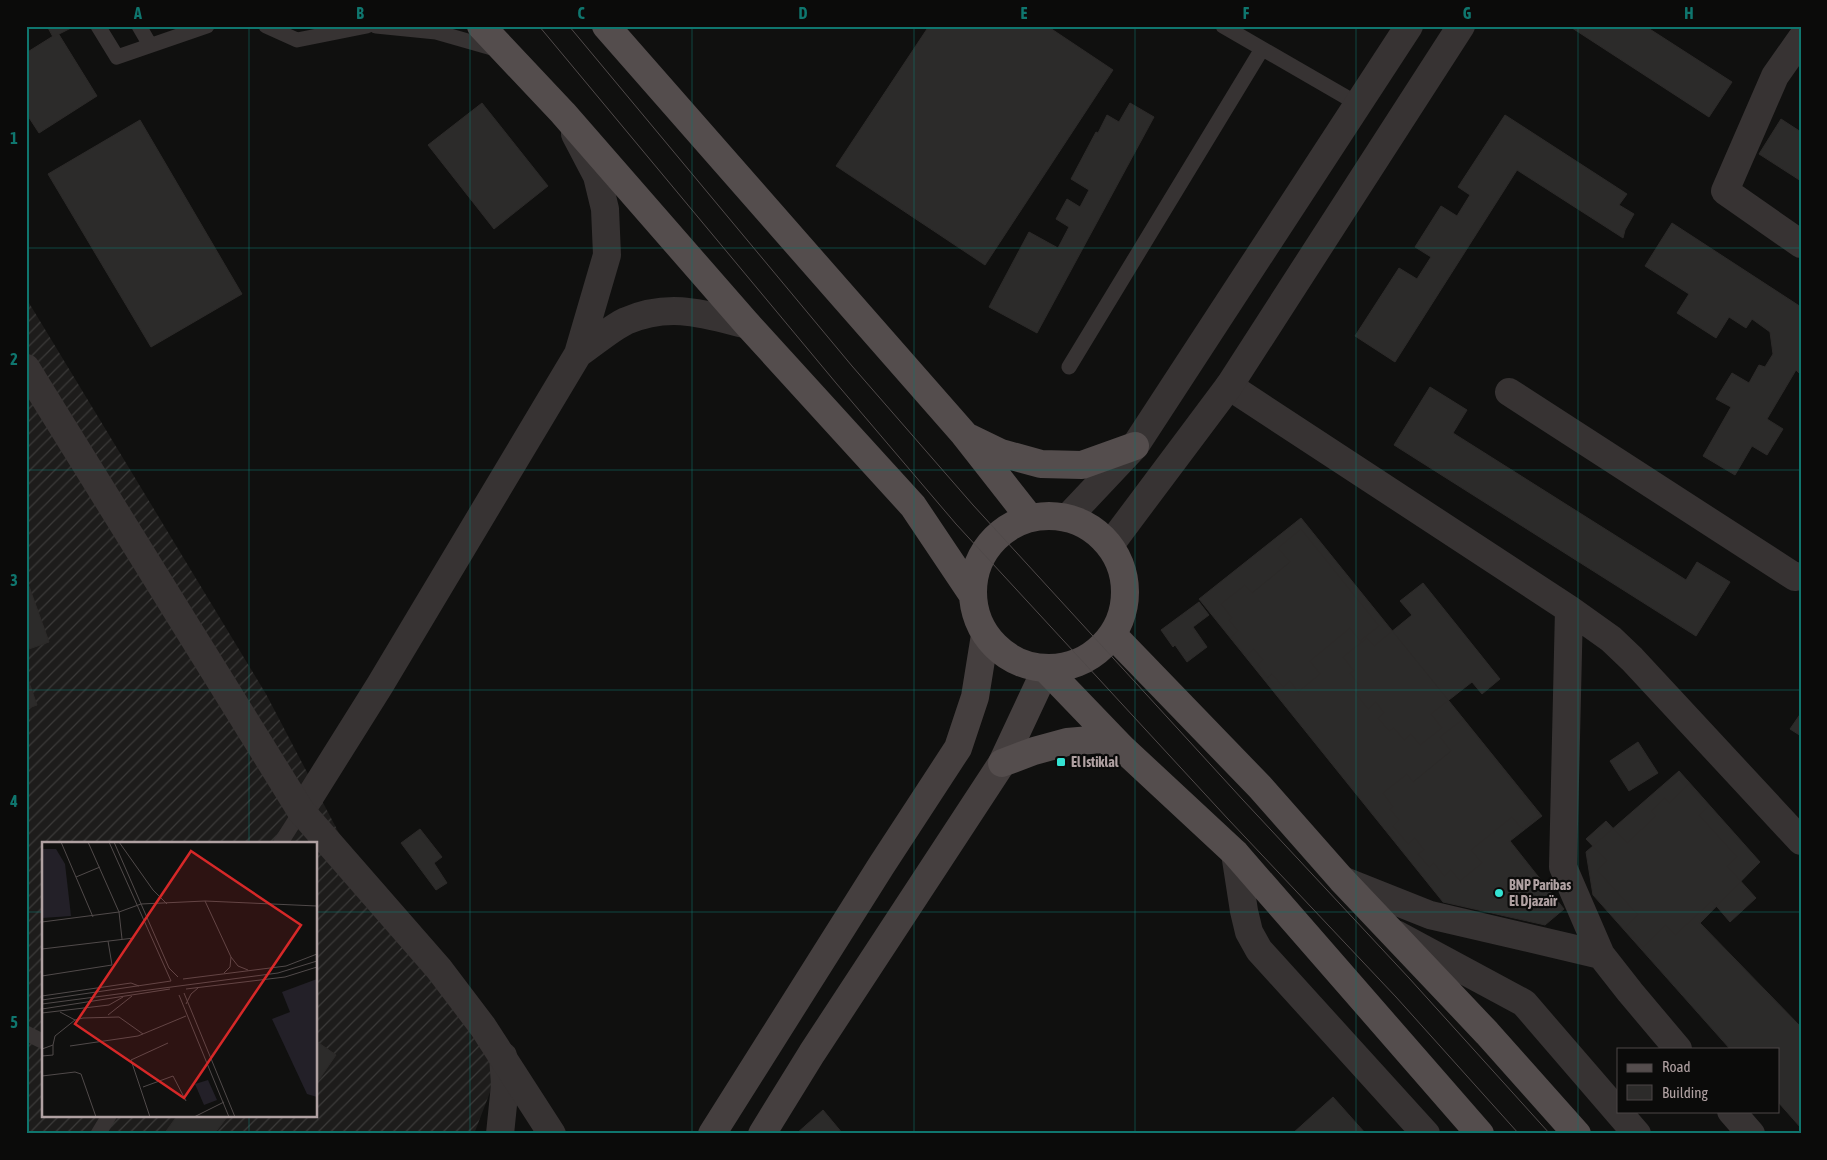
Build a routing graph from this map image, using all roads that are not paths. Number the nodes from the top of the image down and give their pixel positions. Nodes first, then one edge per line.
1 (98, 26) edge
2 (139, 26) edge
3 (207, 26) edge
4 (266, 26) edge
5 (367, 26) edge
6 (376, 26) edge
7 (481, 26) edge
8 (606, 26) edge
9 (1223, 26) edge
10 (1409, 26) edge
11 (1461, 26) edge
12 (180, 30) edge
13 (1801, 39) edge
14 (150, 45) junction
15 (1262, 49) junction
16 (505, 52) junction
17 (1358, 104) junction
18 (563, 113) junction
19 (1801, 244) edge
20 (748, 325) junction
21 (578, 354) junction
22 (1069, 367) dead end
23 (26, 368) edge
24 (1229, 386) junction
25 (1509, 392) dead end
26 (964, 434) junction
27 (1135, 446) junction
28 (1029, 517) junction
29 (1068, 517) junction
30 (1110, 545) junction
31 (1801, 576) edge
32 (972, 594) junction
33 (1569, 608) junction
34 (985, 635) junction
35 (1113, 635) junction
36 (1046, 669) junction
37 (1121, 747) junction
38 (1002, 763) junction
39 (301, 811) junction
40 (1801, 841) edge
41 (281, 842) edge
42 (1235, 853) junction
43 (1342, 880) junction
44 (1391, 931) junction
45 (1601, 955) junction
46 (26, 1032) edge
47 (42, 1041) edge
48 (1677, 1048) edge
49 (502, 1056) junction
50 (1617, 1111) edge
51 (1618, 1112) edge
52 (1732, 1112) edge
53 (108, 1118) edge
54 (98, 1134) edge
55 (500, 1134) edge
56 (552, 1134) edge
57 (712, 1134) edge
58 (762, 1134) edge
59 (1426, 1134) edge
60 (1480, 1134) edge
61 (1577, 1134) edge
62 (1637, 1134) edge
63 (1751, 1134) edge

1 - 14 lane
2 - 14 lane
3 - 12 lane
4 - 5 lane
6 - 16 lane
7 - 16 main road
8 - 26 main road
9 - 15 lane
10 - 17 street
11 - 24 street
12 - 14 lane
13 - 19 street
15 - 17 lane
15 - 22 lane
16 - 18 main road
17 - 27 street
18 - 20 main road
18 - 21 street
20 - 21 street
20 - 32 main road
21 - 39 street
23 - 39 street
24 - 30 street
24 - 33 street
25 - 31 street
26 - 27 main road
26 - 28 main road
27 - 29 street
28 - 29 main road
28 - 32 main road
29 - 30 main road
30 - 35 main road
32 - 34 main road
33 - 40 street
33 - 45 street
34 - 36 main road
34 - 57 main road
35 - 36 main road
35 - 43 main road
36 - 37 main road
36 - 38 main road
37 - 38 main road
37 - 42 main road
38 - 58 main road
39 - 41 lane
39 - 49 street
42 - 59 street
42 - 60 main road
43 - 44 main road
43 - 45 street
44 - 50 street
44 - 61 main road
45 - 48 street
46 - 47 lane
49 - 55 street
49 - 56 street
51 - 62 street
52 - 63 street
53 - 54 lane

